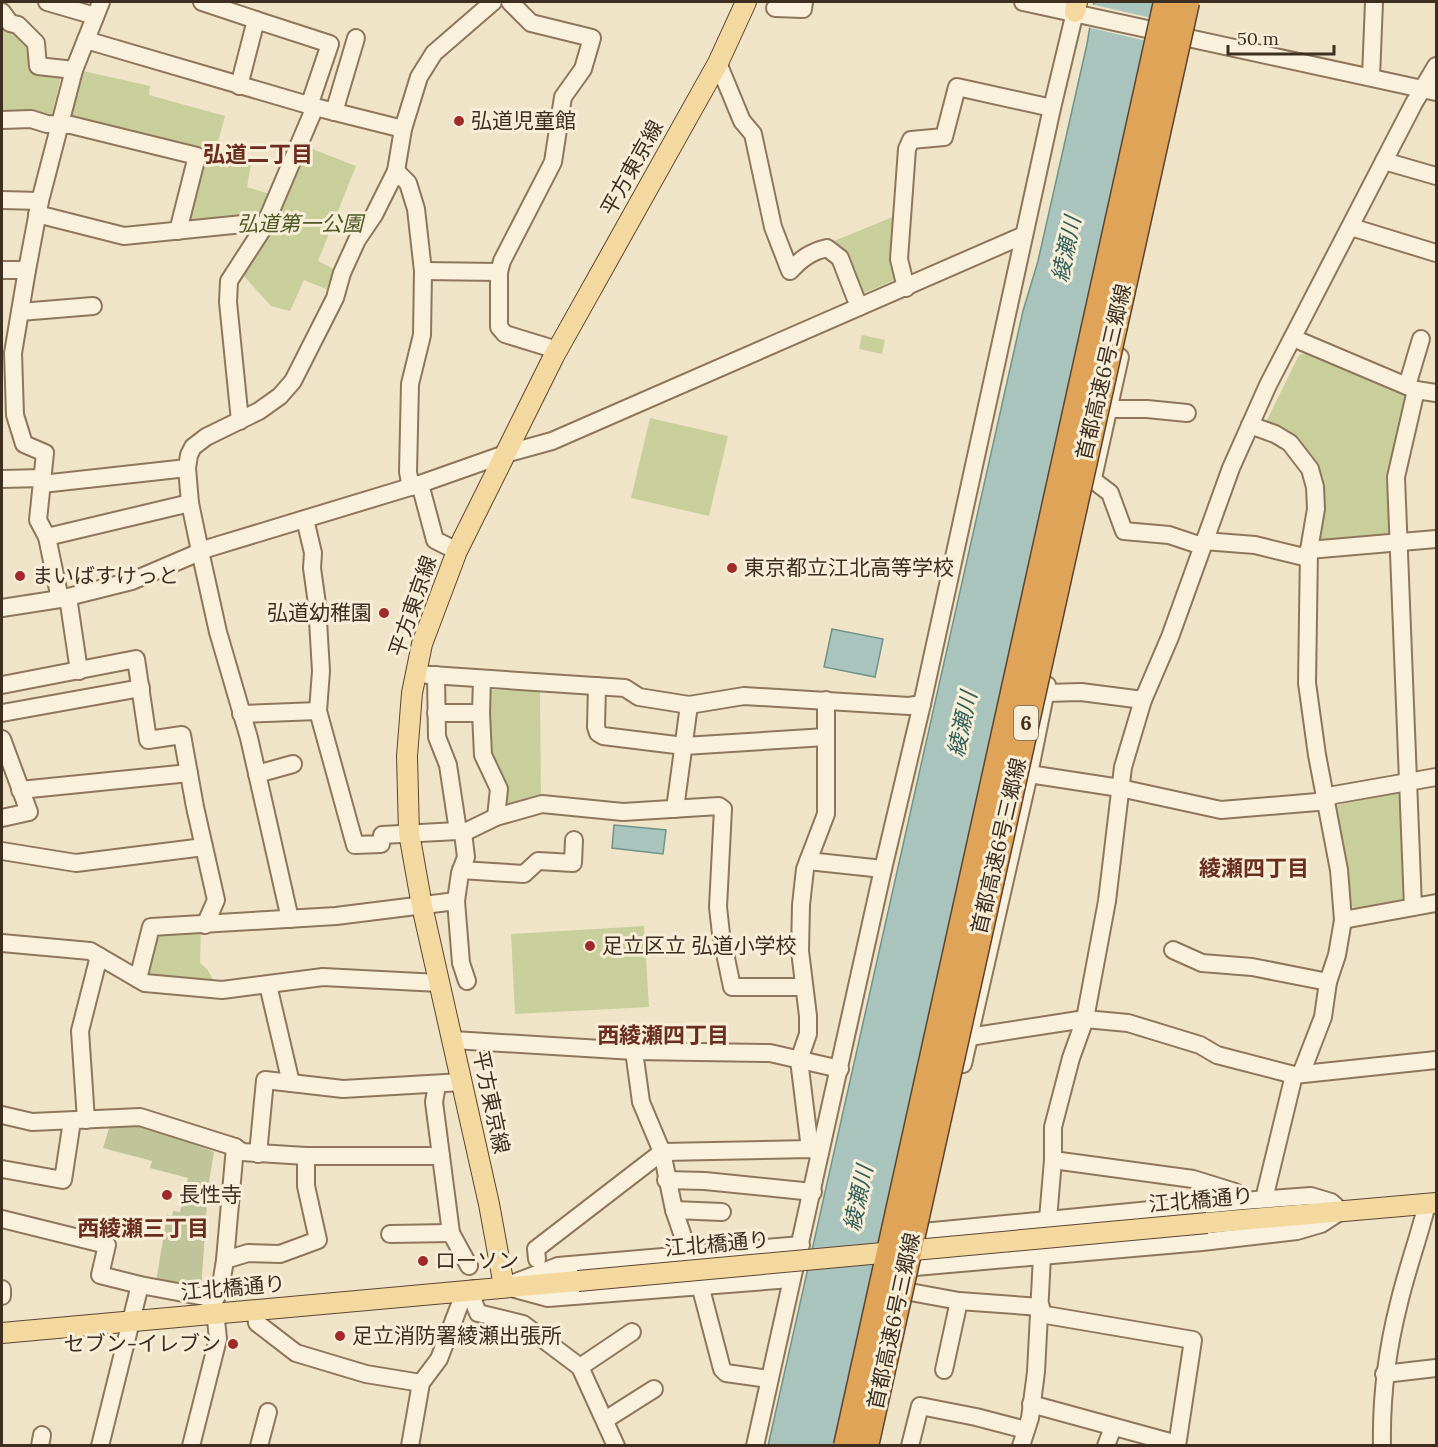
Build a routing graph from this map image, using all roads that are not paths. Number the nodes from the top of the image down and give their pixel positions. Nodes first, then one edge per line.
1 (47, 2) edge
2 (202, 2) edge
3 (493, 2) edge
4 (510, 2) edge
5 (746, 2) edge
6 (804, 2) edge
7 (1023, 2) edge
8 (1166, 2) edge
9 (1187, 2) edge
10 (1196, 2) edge
11 (1374, 2) edge
12 (775, 8) dead end
13 (98, 9) edge
14 (1079, 9) edge
15 (2, 12) edge
16 (256, 20) junction
17 (1183, 36) junction
18 (356, 38) dead end
19 (86, 40) junction
20 (718, 63) junction
21 (1437, 66) edge
22 (74, 70) junction
23 (1371, 77) junction
24 (239, 86) junction
25 (1429, 90) edge
26 (312, 107) junction
27 (1052, 108) junction
28 (333, 112) junction
29 (2, 120) edge
30 (60, 124) junction
31 (403, 129) junction
32 (1384, 161) junction
33 (396, 171) junction
34 (1437, 176) edge
35 (2, 200) edge
36 (38, 207) junction
37 (1351, 226) junction
38 (264, 227) junction
39 (178, 231) junction
40 (1024, 235) junction
41 (1437, 253) edge
42 (2, 270) edge
43 (27, 270) junction
44 (423, 271) junction
45 (499, 272) junction
46 (906, 288) junction
47 (93, 306) dead end
48 (859, 307) junction
49 (20, 312) junction
50 (1293, 338) junction
51 (1421, 339) dead end
52 (557, 350) junction
53 (1412, 388) junction
54 (1437, 393) edge
55 (1109, 408) junction
56 (1186, 412) dead end
57 (240, 421) junction
58 (1250, 425) junction
59 (504, 454) junction
60 (187, 468) junction
61 (2, 479) edge
62 (1093, 480) junction
63 (43, 481) junction
64 (415, 485) junction
65 (190, 503) junction
66 (305, 519) junction
67 (47, 537) junction
68 (1437, 539) edge
69 (1203, 543) junction
70 (1399, 543) junction
71 (457, 550) junction
72 (1309, 550) junction
73 (200, 551) junction
74 (64, 598) junction
75 (2, 608) edge
76 (79, 671) junction
77 (416, 674) junction
78 (436, 675) junction
79 (482, 679) junction
80 (2, 686) edge
81 (597, 686) junction
82 (141, 688) junction
83 (1045, 693) junction
84 (826, 700) junction
85 (1143, 700) junction
86 (922, 704) junction
87 (689, 705) junction
88 (318, 711) junction
89 (2, 713) edge
90 (436, 713) junction
91 (481, 713) junction
92 (242, 714) junction
93 (826, 737) junction
94 (2, 739) edge
95 (684, 746) junction
96 (293, 764) dead end
97 (189, 773) junction
98 (257, 774) junction
99 (1029, 774) junction
100 (1437, 777) edge
101 (1409, 782) junction
102 (1120, 788) junction
103 (20, 790) junction
104 (1326, 798) junction
105 (675, 809) junction
106 (496, 817) junction
107 (2, 818) edge
108 (461, 832) junction
109 (409, 833) junction
110 (574, 840) dead end
111 (204, 847) junction
112 (2, 851) edge
113 (808, 861) junction
114 (883, 869) junction
115 (461, 870) junction
116 (456, 901) junction
117 (1437, 903) edge
118 (422, 906) junction
119 (1413, 907) junction
120 (291, 919) junction
121 (1343, 920) junction
122 (205, 925) junction
123 (2, 943) edge
124 (1173, 950) dead end
125 (99, 956) junction
126 (138, 979) junction
127 (468, 981) dead end
128 (1328, 982) junction
129 (439, 983) junction
130 (268, 985) junction
131 (804, 987) junction
132 (1084, 1019) junction
133 (969, 1037) junction
134 (453, 1040) junction
135 (634, 1052) junction
136 (799, 1060) junction
137 (1437, 1060) edge
138 (840, 1069) junction
139 (1298, 1074) junction
140 (462, 1082) junction
141 (291, 1083) junction
142 (437, 1085) junction
143 (2, 1115) edge
144 (79, 1121) junction
145 (235, 1147) junction
146 (815, 1151) junction
147 (662, 1152) junction
148 (258, 1154) junction
149 (306, 1156) junction
150 (441, 1156) junction
151 (1053, 1160) junction
152 (2, 1169) edge
153 (666, 1180) junction
154 (813, 1192) junction
155 (1264, 1199) junction
156 (1243, 1201) junction
157 (1432, 1204) edge
158 (674, 1210) junction
159 (1341, 1211) junction
160 (722, 1212) dead end
161 (2, 1219) edge
162 (1048, 1219) junction
163 (923, 1232) junction
164 (451, 1233) junction
165 (390, 1234) dead end
166 (801, 1245) junction
167 (766, 1248) junction
168 (689, 1254) junction
169 (1042, 1256) junction
170 (537, 1259) dead end
171 (225, 1260) junction
172 (469, 1266) dead end
173 (915, 1267) junction
174 (791, 1279) junction
175 (768, 1280) junction
176 (140, 1285) junction
177 (700, 1285) junction
178 (504, 1286) junction
179 (2, 1289) edge
180 (473, 1289) junction
181 (910, 1292) junction
182 (2, 1296) edge
183 (959, 1300) junction
184 (460, 1304) dead end
185 (215, 1307) junction
186 (255, 1310) junction
187 (1040, 1311) junction
188 (132, 1321) junction
189 (632, 1332) dead end
190 (2, 1333) edge
191 (580, 1367) junction
192 (1437, 1368) edge
193 (944, 1370) dead end
194 (1384, 1374) junction
195 (769, 1379) junction
196 (421, 1383) junction
197 (654, 1389) dead end
198 (1031, 1404) junction
199 (268, 1412) dead end
200 (605, 1420) junction
201 (1113, 1426) junction
202 (1024, 1438) edge
203 (1177, 1445) edge
204 (99, 1446) edge
205 (191, 1446) edge
206 (258, 1446) edge
207 (410, 1446) edge
208 (616, 1446) edge
209 (755, 1446) edge
210 (846, 1446) edge
211 (866, 1446) edge
212 (878, 1446) edge
213 (910, 1446) edge
214 (1106, 1446) edge
215 (1382, 1446) edge

1 - 13 street
2 - 16 street
3 - 31 street
4 - 45 street
5 - 20 main road, 平方東京線
6 - 12 street
7 - 14 street
8 - 210 highway, 首都高速6号三郷線 / 6, bridge
9 - 211 highway, 首都高速6号三郷線 / 6, bridge
10 - 17 street
11 - 23 street
13 - 19 street
14 - 17 street
14 - 27 street
15 - 22 street
16 - 24 street
16 - 26 street
17 - 23 street
17 - 55 street
18 - 28 street
19 - 22 street
19 - 24 street
20 - 48 street
20 - 52 main road, 平方東京線
21 - 25 street
22 - 30 street
23 - 25 street
24 - 26 street
25 - 32 street
26 - 28 street
26 - 38 street
27 - 40 street
27 - 46 street
28 - 31 street
29 - 30 street
30 - 36 street
30 - 39 street
31 - 33 street
32 - 34 street
32 - 37 street
33 - 44 street
33 - 57 street
35 - 36 street
36 - 39 street
36 - 43 street
37 - 41 street
37 - 50 street
38 - 39 street
38 - 57 street
40 - 46 street
40 - 86 street
42 - 43 street
43 - 49 street
44 - 45 street
44 - 64 street
45 - 52 street
46 - 48 street
47 - 49 street
48 - 59 street
49 - 63 street
50 - 53 street
50 - 58 street
51 - 53 street
52 - 59 main road, 平方東京線
53 - 54 street
53 - 70 street
55 - 56 street
55 - 62 street
57 - 60 street
58 - 69 street
58 - 72 street
59 - 64 street
59 - 71 main road, 平方東京線
60 - 63 street
60 - 65 street
61 - 63 street
62 - 69 street
62 - 83 street
63 - 67 street
64 - 66 street
64 - 71 street
65 - 67 street
65 - 73 street
66 - 73 street
66 - 88 street
67 - 74 street
68 - 70 street
69 - 72 street
69 - 85 street
70 - 72 street
70 - 101 street
71 - 77 main road, 平方東京線
72 - 104 street
73 - 74 street
73 - 92 street
74 - 75 street
74 - 76 street
76 - 80 street
76 - 82 street
77 - 78 street
77 - 109 main road, 平方東京線
78 - 79 street
78 - 90 street
79 - 81 street
79 - 91 street
81 - 87 street
81 - 95 street
82 - 89 street
82 - 97 street
83 - 85 street
83 - 99 street
84 - 86 street
84 - 87 street
84 - 93 street
85 - 102 street
86 - 114 street
87 - 95 street
88 - 92 street
88 - 109 street
90 - 91 street
90 - 108 street
91 - 106 street
92 - 98 street
93 - 95 street
93 - 113 street
94 - 103 street
95 - 105 street
96 - 98 street
97 - 103 street
97 - 111 street
98 - 120 street
99 - 102 street
99 - 133 street
100 - 101 street
101 - 104 street
101 - 119 street
102 - 104 street
102 - 132 street
103 - 107 street
104 - 121 street
105 - 106 street
105 - 131 street
106 - 108 street
108 - 109 street
108 - 115 street
109 - 118 main road, 平方東京線
110 - 115 street
111 - 112 street
111 - 122 street
113 - 114 street
113 - 131 street
114 - 138 street
115 - 116 street
116 - 118 street
116 - 127 street
117 - 119 street
118 - 120 street
118 - 129 main road, 平方東京線
119 - 121 street
120 - 122 street
121 - 128 street
122 - 126 street
123 - 125 street
124 - 128 street
125 - 126 street
125 - 144 street
126 - 130 street
128 - 139 street
129 - 130 street
129 - 134 main road, 平方東京線
130 - 141 street
131 - 136 street
132 - 133 street
132 - 139 street
132 - 151 street
133 - 163 street
134 - 135 street
134 - 140 main road, 平方東京線
135 - 136 street
135 - 147 street
136 - 138 street
136 - 146 street
137 - 139 street
138 - 146 street
139 - 155 street
140 - 142 street
140 - 178 main road, 平方東京線
141 - 142 street
141 - 148 street
142 - 150 street
143 - 144 street
144 - 145 street
144 - 152 street
145 - 148 street
145 - 171 street
146 - 147 street
146 - 154 street
147 - 153 street
147 - 170 street
148 - 149 street
149 - 150 street
149 - 171 street
150 - 164 street
151 - 156 street
151 - 162 street
153 - 154 street
153 - 158 street
154 - 166 street
155 - 156 street
155 - 159 street
156 - 162 street
157 - 159 main road, 江北橋通り
157 - 194 street
158 - 160 street
158 - 168 street
159 - 169 street
159 - 178 main road, 江北橋通り, bridge
161 - 176 street
162 - 163 street
162 - 169 street
163 - 173 street
164 - 165 street
164 - 172 street
166 - 167 street
166 - 174 street
167 - 168 street
167 - 175 street
168 - 178 street
169 - 173 street
169 - 187 street
171 - 185 street
173 - 181 street
174 - 175 street
174 - 195 street
175 - 177 street
176 - 185 street
176 - 188 street
177 - 178 street
177 - 195 street
178 - 180 main road, 江北橋通り
179 - 182 street
180 - 186 main road, 江北橋通り
180 - 191 street
181 - 183 street
181 - 212 street
183 - 187 street
183 - 193 street
184 - 196 street
185 - 186 main road, 江北橋通り
185 - 188 main road, 江北橋通り
185 - 205 street
186 - 196 street
187 - 198 street
187 - 203 street
188 - 190 main road, 江北橋通り
188 - 204 street
189 - 191 street
191 - 200 street
192 - 194 street
194 - 215 street
195 - 209 street
196 - 207 street
197 - 200 street
198 - 201 street
198 - 202 street
199 - 206 street
200 - 208 street
201 - 203 street
201 - 214 street
202 - 213 street

